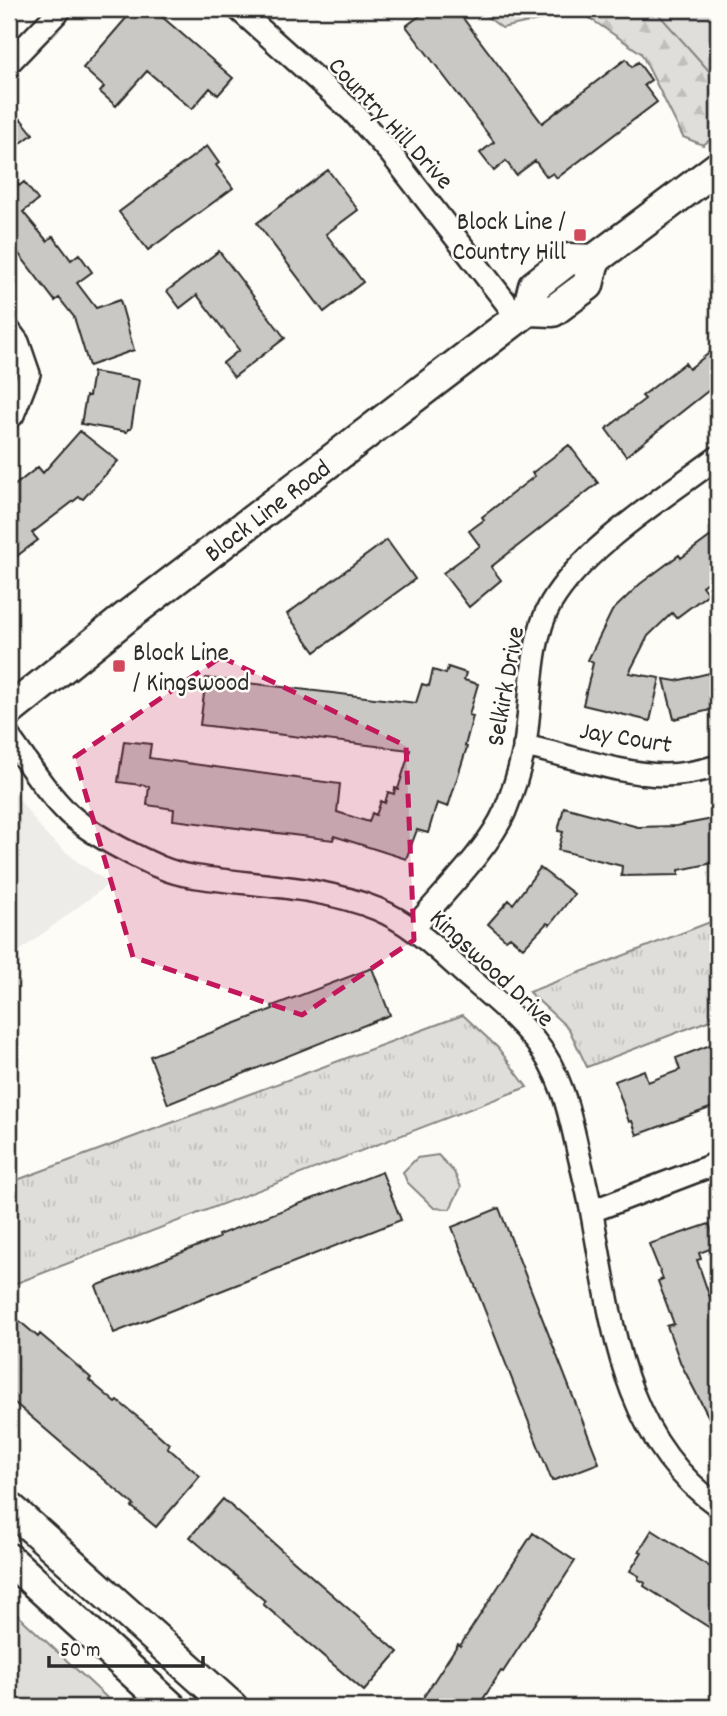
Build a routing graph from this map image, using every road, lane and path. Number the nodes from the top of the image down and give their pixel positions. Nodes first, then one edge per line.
1 (61, 9) edge
2 (238, 9) edge
3 (9, 63) edge
4 (718, 167) edge
5 (523, 314) junction
6 (9, 330) edge
7 (9, 418) edge
8 (718, 457) edge
9 (9, 711) edge
10 (9, 737) edge
11 (524, 746) junction
12 (718, 766) edge
13 (413, 929) junction
14 (718, 1163) edge
15 (592, 1211) junction
16 (718, 1506) edge
17 (9, 1507) edge
18 (9, 1559) edge
19 (172, 1707) edge
20 (232, 1707) edge

1 - 3 street
2 - 5 street, Country Hill Drive
4 - 5 street, Block Line Road
5 - 9 street, Block Line Road
6 - 7 street
8 - 11 street, Selkirk Drive
10 - 13 street, Kingswood Drive
11 - 12 street, Jay Court
11 - 13 street, Selkirk Drive
13 - 15 street, Kingswood Drive
14 - 15 street
15 - 16 street, Kingswood Drive
17 - 20 street
18 - 19 street

